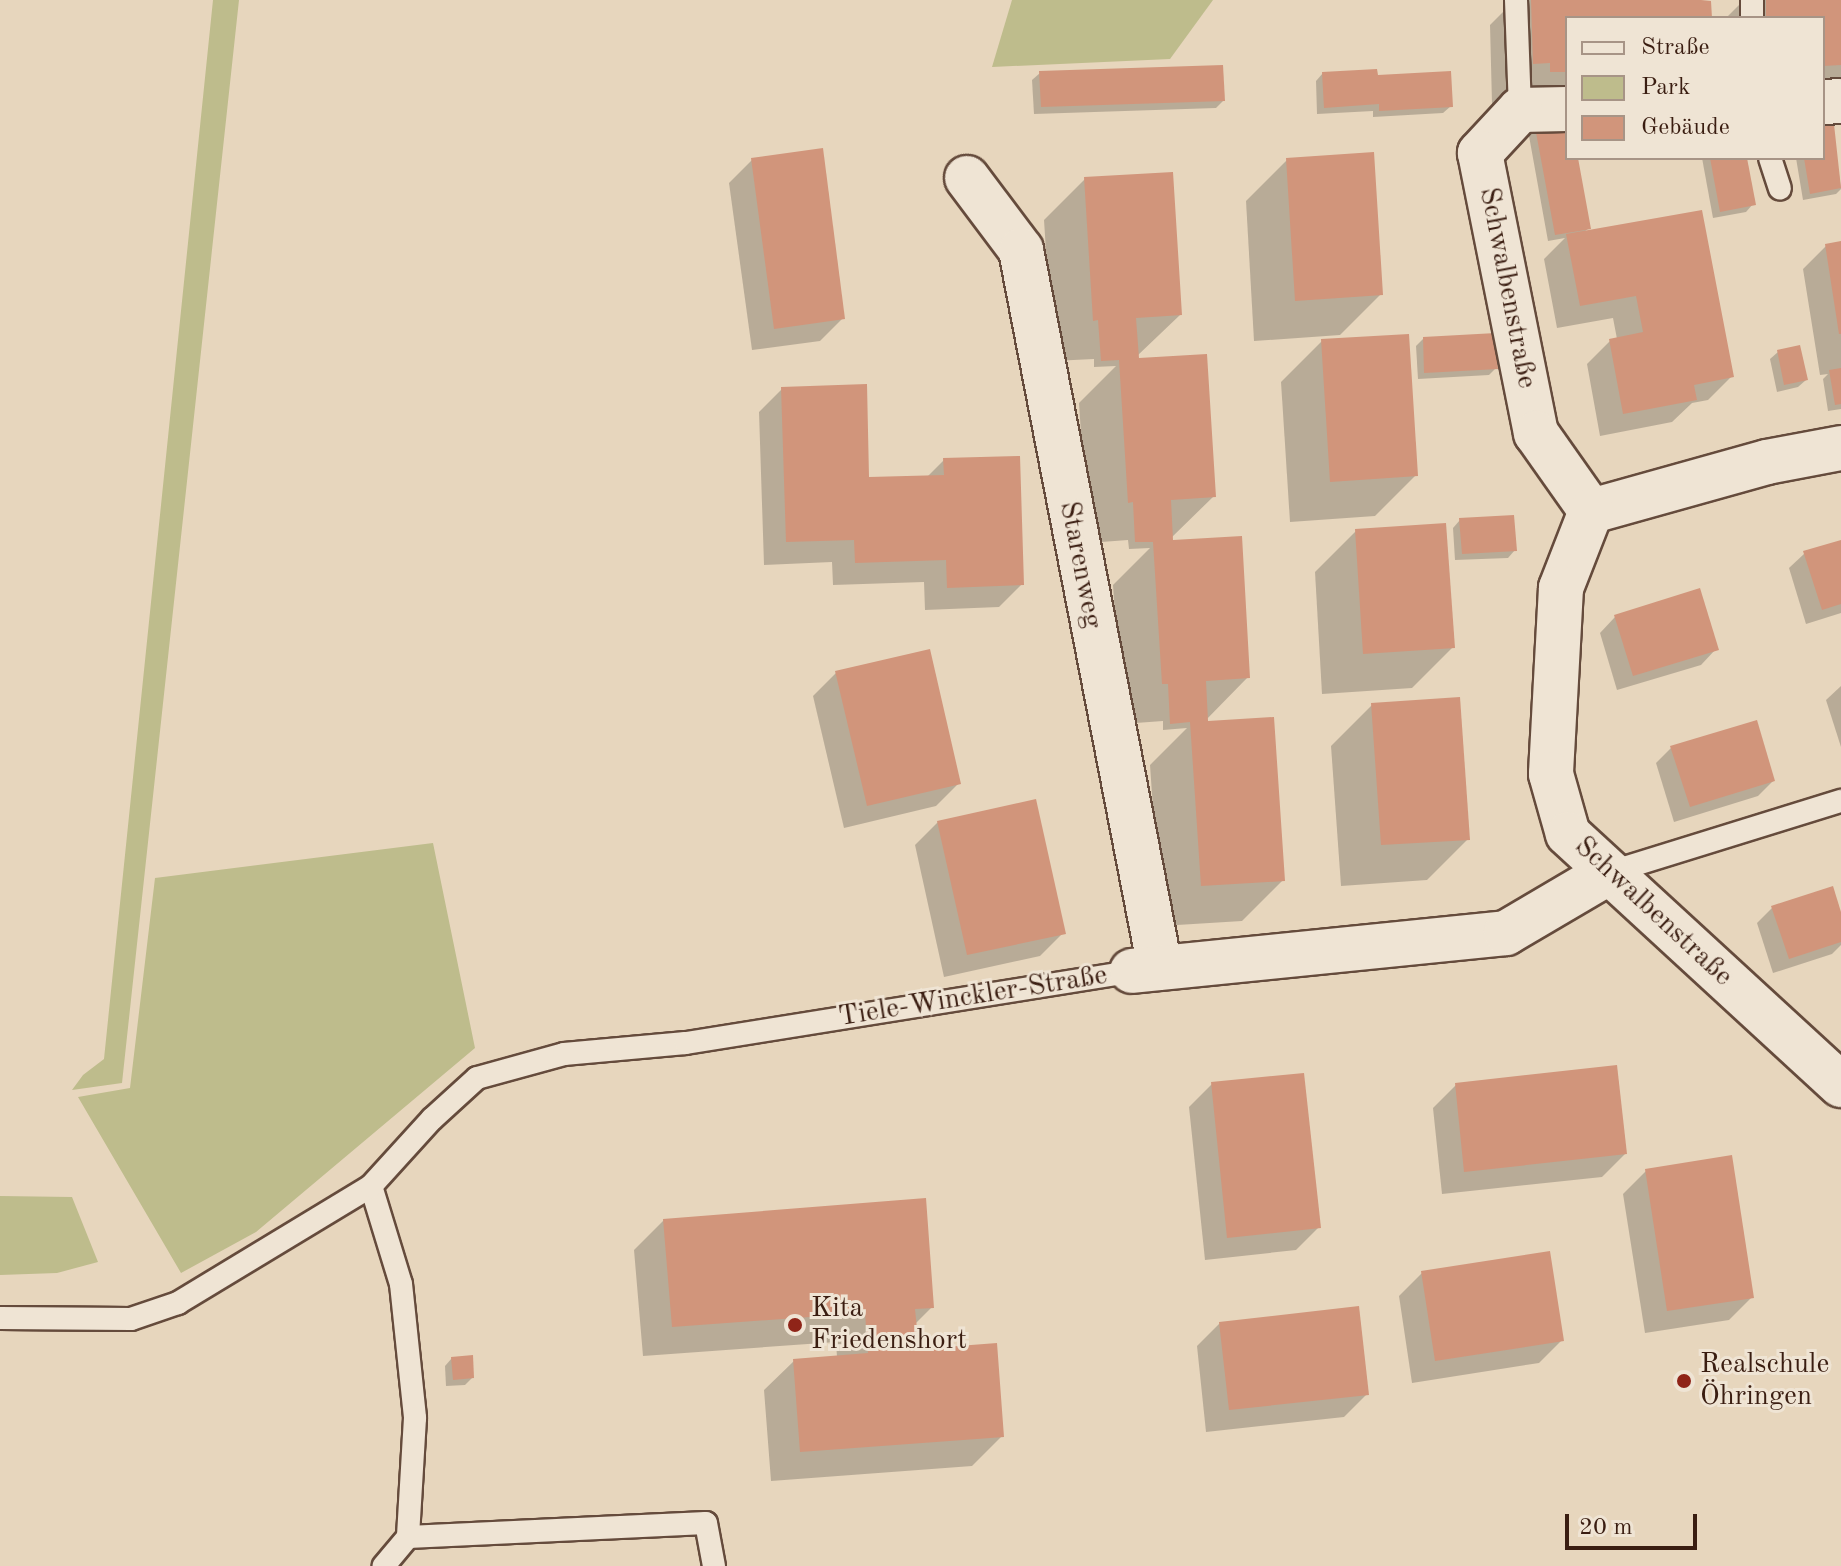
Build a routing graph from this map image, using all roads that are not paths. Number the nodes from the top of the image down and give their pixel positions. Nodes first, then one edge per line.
1 (1516, 0) edge
2 (1565, 109) edge
3 (1520, 110) junction
4 (1771, 160) edge
5 (967, 178) dead end
6 (1780, 188) dead end
7 (1841, 448) edge
8 (1591, 511) junction
9 (1841, 801) edge
10 (1608, 873) junction
11 (1144, 970) junction
12 (1841, 1085) edge
13 (371, 1186) junction
14 (0, 1318) edge
15 (408, 1537) junction
16 (384, 1566) edge
17 (714, 1566) edge

1 - 3 lane
2 - 3 street
3 - 8 street, Schwalbenstraße
4 - 6 lane
5 - 11 street, Starenweg
7 - 8 street
8 - 10 street, Schwalbenstraße
9 - 10 lane
10 - 11 street, Tiele-Winckler-Straße
10 - 12 street, Schwalbenstraße
11 - 13 lane, Tiele-Winckler-Straße
13 - 14 lane, Tiele-Winckler-Straße
13 - 15 lane
15 - 16 lane
15 - 17 lane

